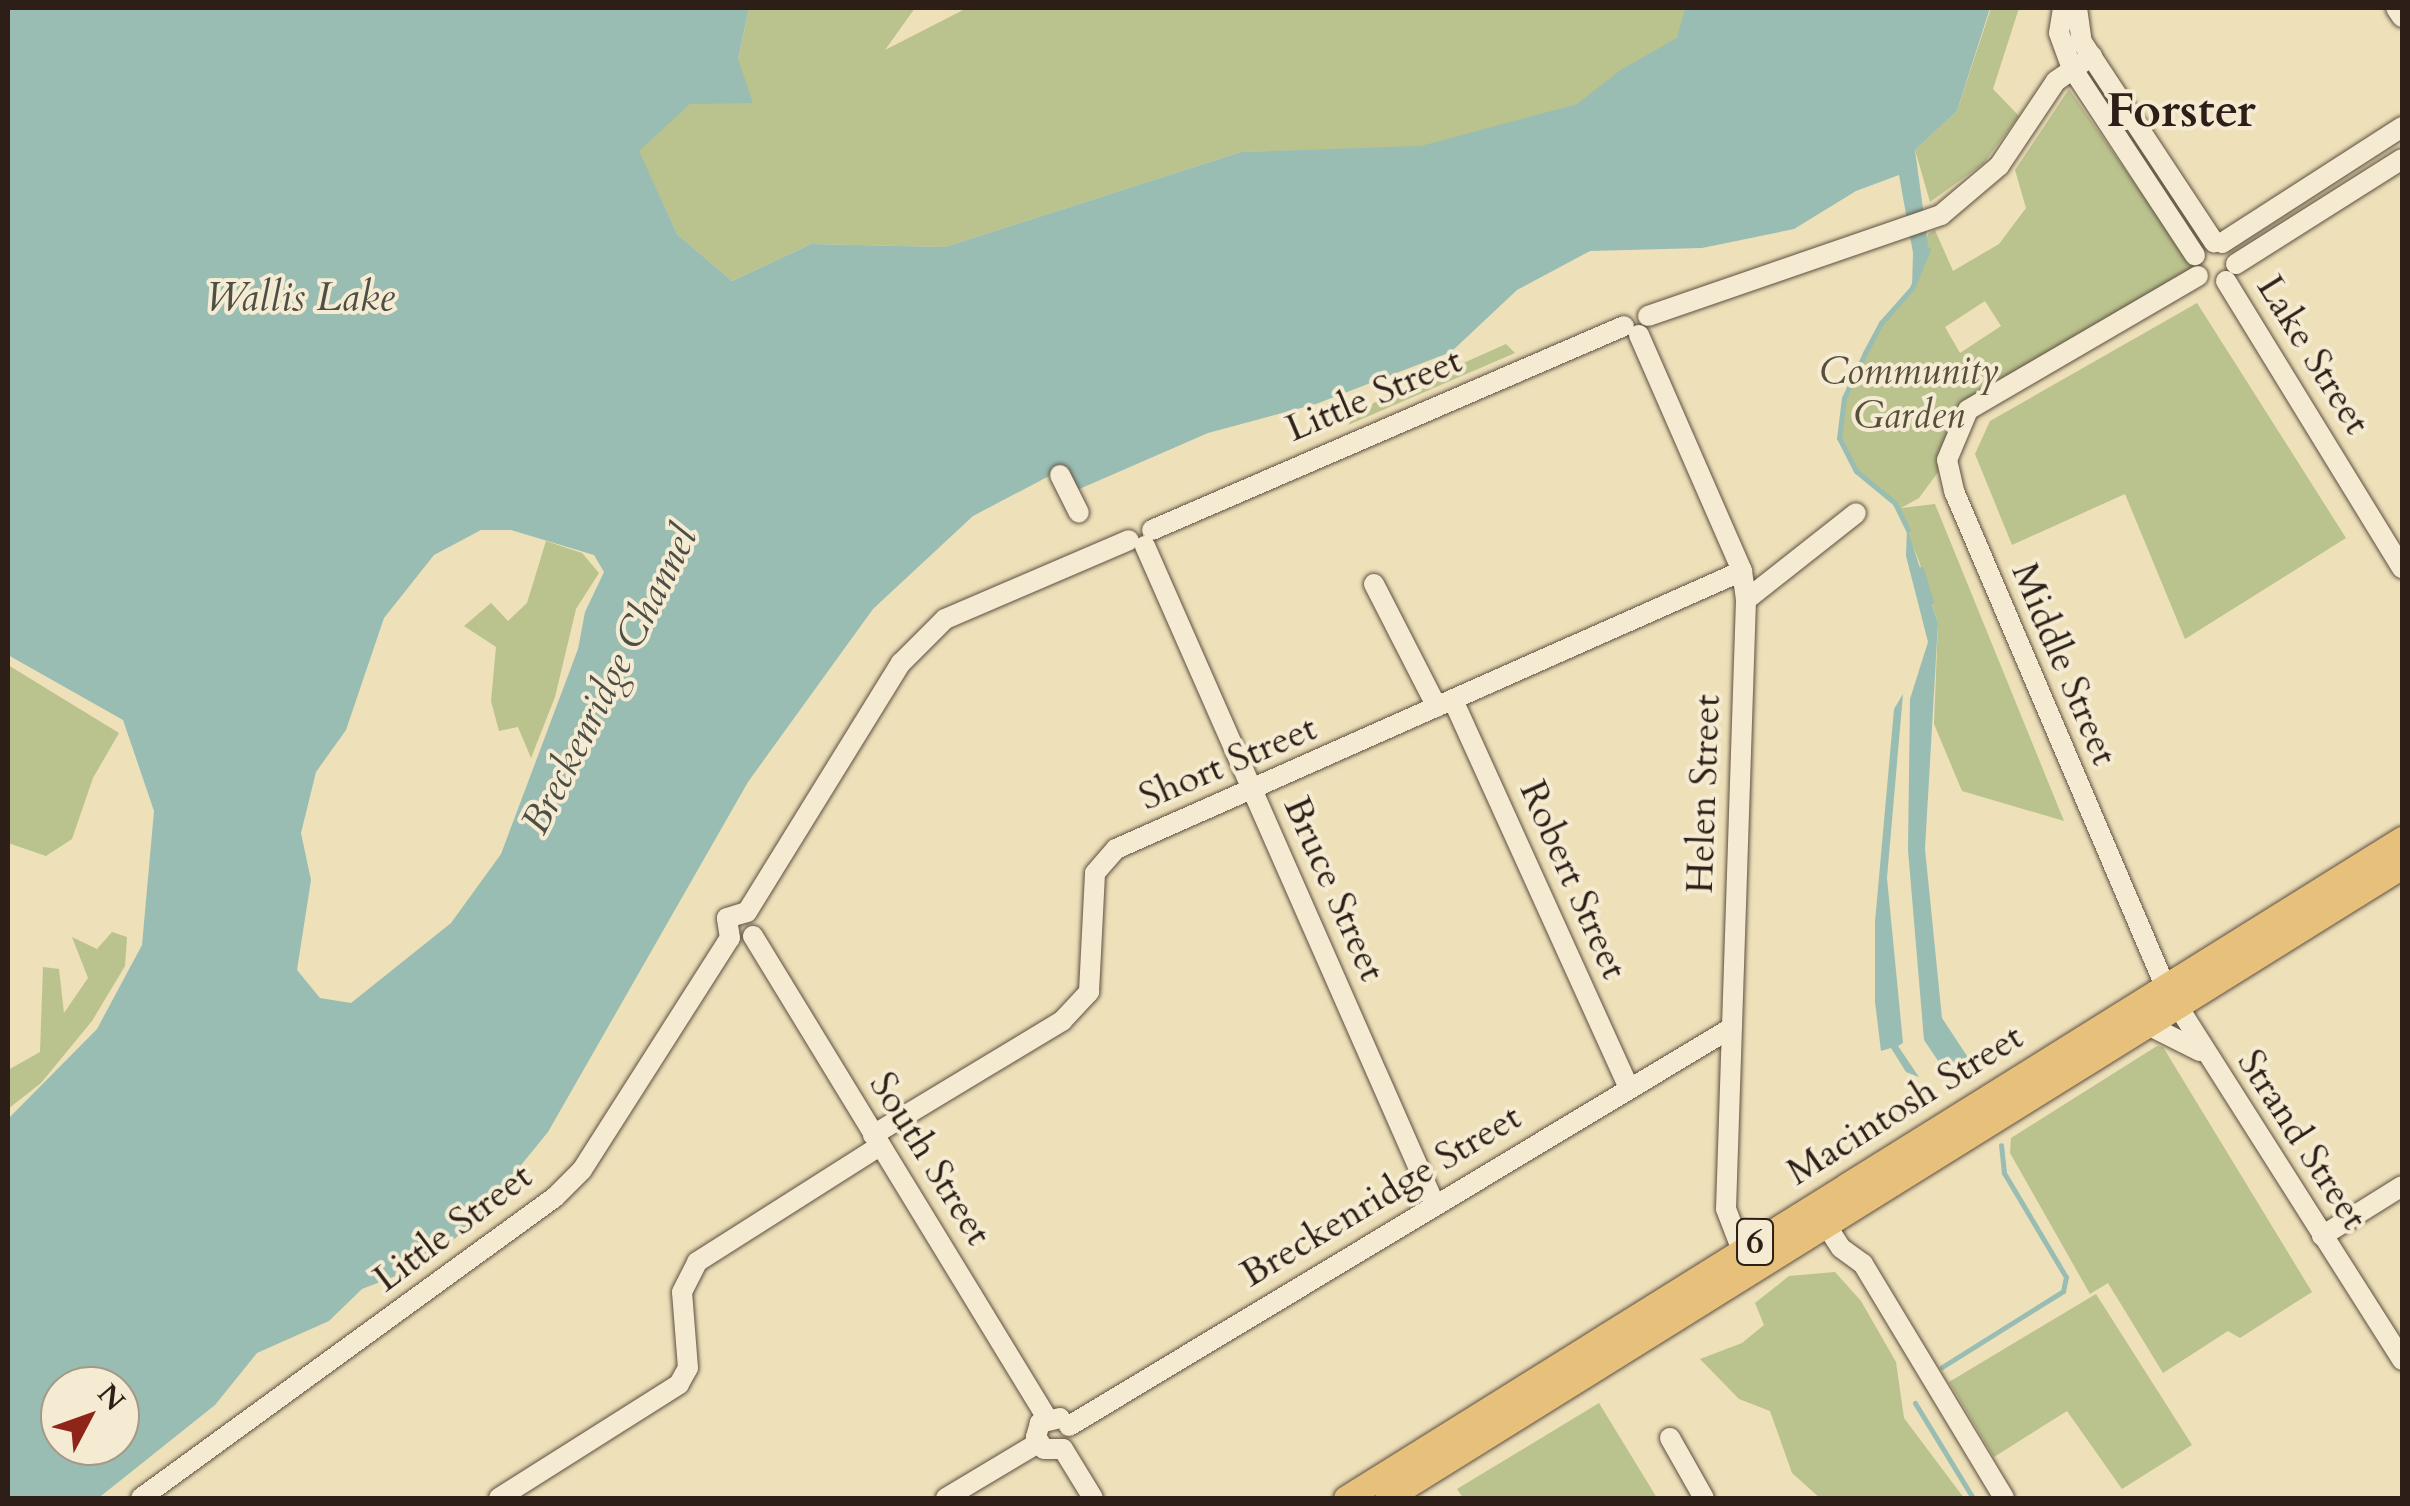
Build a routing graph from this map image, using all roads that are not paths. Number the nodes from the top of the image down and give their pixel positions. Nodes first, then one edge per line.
1 (2063, 8) edge
2 (2078, 8) edge
3 (2396, 8) edge
4 (2402, 17) edge
5 (2092, 56) junction
6 (2072, 68) junction
7 (2402, 127) edge
8 (2402, 159) edge
9 (2218, 242) junction
10 (2196, 265) junction
11 (2231, 272) junction
12 (1637, 326) junction
13 (1060, 475) dead end
14 (1079, 513) dead end
15 (1856, 513) dead end
16 (1142, 538) junction
17 (2402, 568) edge
18 (1742, 571) junction
19 (1374, 584) dead end
20 (1746, 600) junction
21 (1445, 704) junction
22 (1254, 793) junction
23 (2402, 839) edge
24 (2402, 866) edge
25 (747, 912) junction
26 (753, 936) junction
27 (730, 938) junction
28 (2175, 989) junction
29 (2148, 1026) junction
30 (1731, 1028) junction
31 (2206, 1055) junction
32 (1629, 1088) junction
33 (876, 1140) junction
34 (2402, 1186) edge
35 (1435, 1205) junction
36 (1826, 1225) junction
37 (2322, 1236) junction
38 (1746, 1262) junction
39 (2402, 1360) edge
40 (1048, 1418) junction
41 (1069, 1426) junction
42 (1670, 1438) dead end
43 (1038, 1443) junction
44 (1062, 1449) junction
45 (141, 1498) edge
46 (500, 1498) edge
47 (946, 1498) edge
48 (1092, 1498) edge
49 (1346, 1498) edge
50 (1387, 1498) edge
51 (1704, 1498) edge
52 (2004, 1498) edge

1 - 6 street
2 - 5 street
3 - 4 street
5 - 6 street, Little Street
5 - 9 street
6 - 10 street
6 - 12 street, Little Street
7 - 9 street
8 - 11 street
9 - 10 street
9 - 11 street, Lake Street
10 - 11 street
10 - 28 street, Middle Street
11 - 17 street, Lake Street
12 - 16 street, Little Street
12 - 18 street, Helen Street
13 - 14 street
15 - 20 street
16 - 22 street, Bruce Street
16 - 25 street, Little Street
18 - 20 street, Helen Street
18 - 21 street, Short Street
19 - 21 street, Robert Street
20 - 30 street, Helen Street
21 - 22 street, Short Street
21 - 32 street, Robert Street
22 - 33 street, Short Street
22 - 35 street, Bruce Street
23 - 28 main road, Macintosh Street / 6
24 - 28 main road, Macintosh Street / 6
25 - 26 street, South Street
25 - 27 street, Little Street
26 - 27 street
26 - 33 street, South Street
27 - 45 street, Little Street
28 - 29 main road, Macintosh Street / 6
28 - 31 street, Strand Street
28 - 38 main road, Macintosh Street / 6
29 - 31 street
29 - 36 main road, Macintosh Street / 6
30 - 32 street, Breckenridge Street
30 - 38 street, Helen Street
31 - 37 street, Strand Street
32 - 35 street, Breckenridge Street
33 - 40 street, South Street
33 - 46 street, Short Street
34 - 37 street
35 - 41 street, Breckenridge Street
36 - 38 main road, Macintosh Street / 6
36 - 52 street
37 - 39 street, Strand Street
38 - 49 main road, Macintosh Street / 6
38 - 50 main road, Macintosh Street / 6
40 - 41 street
40 - 43 street
41 - 44 street
42 - 51 street
43 - 44 street
43 - 47 street
44 - 48 street

